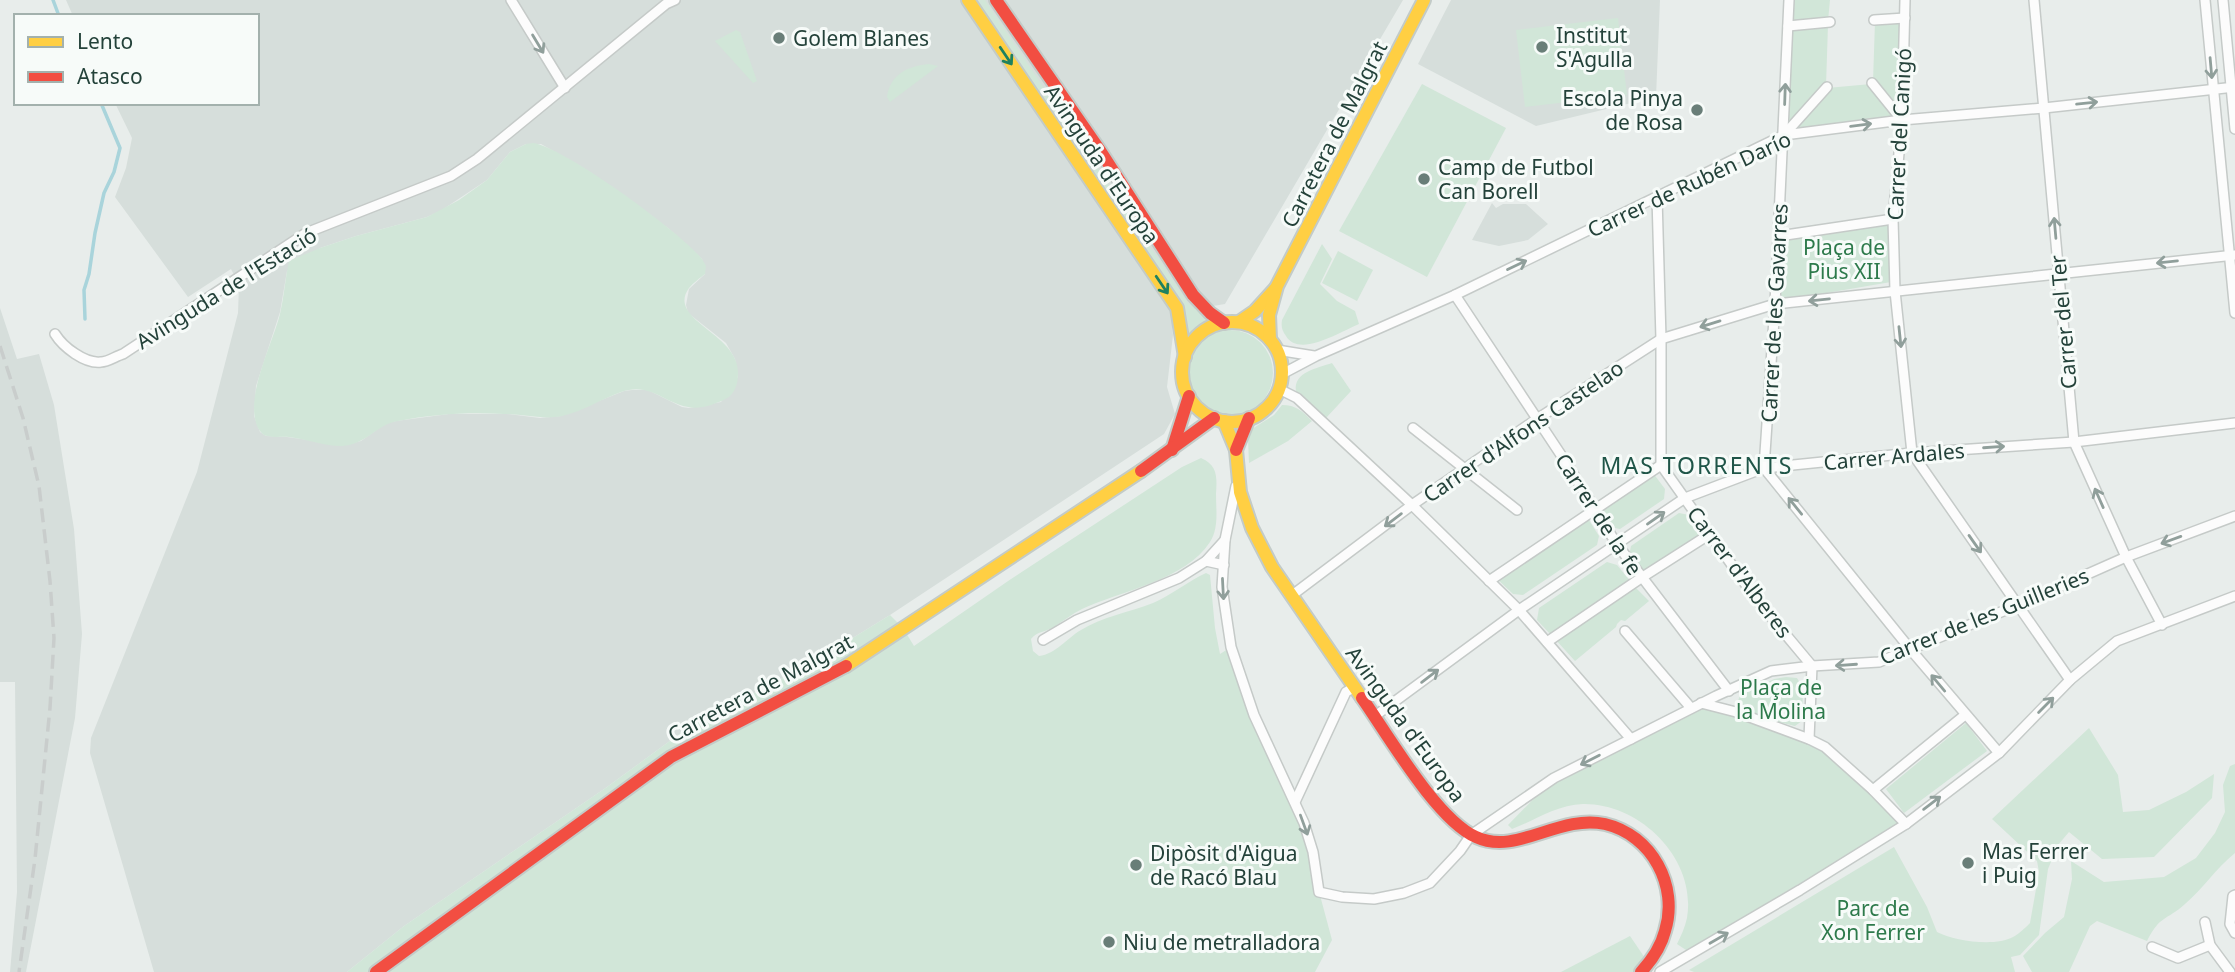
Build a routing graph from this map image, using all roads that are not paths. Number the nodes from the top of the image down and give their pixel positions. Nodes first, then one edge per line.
1 (511, 0) edge
2 (675, 0) edge
3 (968, 0) edge
4 (996, 0) edge
5 (1424, 0) edge
6 (1789, 0) edge
7 (1905, 0) edge
8 (2034, 0) edge
9 (2205, 0) edge
10 (2223, 0) edge
11 (1905, 18) junction
12 (1874, 20) dead end
13 (1830, 22) dead end
14 (1788, 26) junction
15 (1872, 83) dead end
16 (1827, 87) dead end
17 (565, 88) junction
18 (2233, 88) edge
19 (2213, 91) junction
20 (2043, 108) junction
21 (1902, 120) junction
22 (2235, 129) edge
23 (1784, 135) junction
24 (1657, 197) junction
25 (1894, 219) junction
26 (1779, 236) junction
27 (2232, 256) edge
28 (2059, 274) junction
29 (1277, 286) junction
30 (1895, 291) junction
31 (1455, 295) junction
32 (1775, 304) junction
33 (2235, 313) edge
34 (1224, 323) junction
35 (1239, 323) junction
36 (55, 334) dead end
37 (1661, 339) junction
38 (1273, 345) junction
39 (1316, 356) junction
40 (1185, 357) junction
41 (1282, 374) junction
42 (1279, 389) junction
43 (1188, 396) junction
44 (1249, 418) junction
45 (1219, 419) junction
46 (1537, 419) junction
47 (2235, 423) edge
48 (1413, 428) dead end
49 (2074, 442) junction
50 (1171, 450) junction
51 (1236, 450) junction
52 (1912, 453) junction
53 (1661, 465) junction
54 (1764, 468) junction
55 (1464, 470) junction
56 (1237, 473) junction
57 (1685, 498) junction
58 (1412, 505) junction
59 (1594, 508) junction
60 (1517, 510) dead end
61 (2235, 516) edge
62 (1710, 534) junction
63 (1226, 540) junction
64 (1616, 543) junction
65 (2126, 557) junction
66 (1206, 561) junction
67 (1224, 565) junction
68 (1641, 578) junction
69 (1489, 581) junction
70 (1292, 596) junction
71 (2235, 596) edge
72 (2018, 605) junction
73 (1519, 610) junction
74 (2162, 625) junction
75 (1625, 631) dead end
76 (1043, 639) dead end
77 (1547, 642) junction
78 (1911, 650) junction
79 (1812, 666) junction
80 (2070, 680) junction
81 (1354, 687) junction
82 (1729, 691) junction
83 (1702, 703) junction
84 (1691, 708) junction
85 (1965, 715) junction
86 (1375, 716) junction
87 (1631, 739) junction
88 (1809, 739) junction
89 (1998, 753) junction
90 (1873, 790) junction
91 (1295, 802) junction
92 (1906, 824) junction
93 (1471, 835) junction
94 (2234, 895) edge
95 (2205, 922) dead end
96 (2233, 926) edge
97 (2210, 945) junction
98 (2152, 947) dead end
99 (1646, 970) edge
100 (2232, 971) edge
101 (376, 972) edge
102 (1660, 972) edge

1 -> 17 street
2 - 17 street, Avinguda de l'Estació
3 -> 40 street, Avinguda d'Europa
4 - 34 street, Avinguda d'Europa
5 - 29 street, Carretera de Malgrat
6 - 14 street, Carrer de les Gavarres
7 - 11 street, Carrer del Canigó
8 - 20 street, Carrer del Ter
9 -> 19 street
10 - 18 street
11 - 12 street
11 - 21 street, Carrer del Canigó
13 - 14 street
23 -> 14 street, Carrer de les Gavarres
15 - 21 street
16 - 23 street
17 - 36 street, Avinguda de l'Estació
18 - 19 street, Carrer de Rubén Darío
18 - 22 street
20 -> 19 street, Carrer de Rubén Darío
19 - 27 street
20 - 21 street, Carrer de Rubén Darío
28 -> 20 street, Carrer del Ter
23 -> 21 street, Carrer de Rubén Darío
21 - 25 street, Carrer del Canigó
23 - 24 street, Carrer de Rubén Darío
23 - 26 street, Carrer de les Gavarres
31 -> 24 street, Carrer de Rubén Darío
24 - 37 street
25 - 26 street
25 - 30 street, Carrer del Canigó
26 - 32 street, Carrer de les Gavarres
27 -> 28 street, Carrer d'Alfons Castelao
27 - 33 street
28 - 30 street, Carrer d'Alfons Castelao
28 - 49 street, Carrer del Ter
29 - 35 street, Carretera de Malgrat
29 - 38 street, Carretera de Malgrat
30 -> 32 street, Carrer d'Alfons Castelao
30 -> 52 street, Carrer del Canigó
31 - 39 street, Carrer de Rubén Darío
31 - 46 street, Carrer de la fe
32 -> 37 street, Carrer d'Alfons Castelao
32 - 54 street, Carrer de les Gavarres
34 - 35 street
34 - 40 street
35 - 38 street
37 - 46 street, Carrer d'Alfons Castelao
37 - 53 street
38 - 39 street
38 - 41 street
39 - 41 street, Carrer de Rubén Darío
40 - 43 street
41 - 42 street
42 - 44 street
42 - 58 street
43 - 45 street
43 - 50 street
44 - 45 street
44 - 51 street, Avinguda d'Europa
45 - 50 street, Carretera de Malgrat
45 - 51 street, Avinguda d'Europa
46 - 55 street, Carrer d'Alfons Castelao
46 - 59 street, Carrer de la fe
47 - 49 street, Carrer Ardales
48 - 55 street
52 -> 49 street, Carrer Ardales
65 -> 49 street, Carrer del Ter
50 - 101 street, Carretera de Malgrat
51 - 56 street, Avinguda d'Europa
52 - 54 street, Carrer Ardales
52 -> 72 street, Carrer del Canigó
53 - 57 street, Carrer d'Alberes
53 - 59 street
54 - 57 street, Carrer Ardales
78 -> 54 street
55 - 58 street, Carrer d'Alfons Castelao
55 - 60 street
56 - 63 street
56 - 70 street, Avinguda d'Europa
57 - 62 street, Carrer d'Alberes
64 -> 57 street, Carrer Ardales
58 - 69 street
58 -> 70 street, Carrer d'Alfons Castelao
59 - 64 street, Carrer de la fe
59 - 69 street
61 -> 65 street, Carrer de les Guilleries
62 - 68 street
62 - 79 street, Carrer d'Alberes
63 - 66 street
63 - 67 street
64 - 68 street, Carrer de la fe
64 - 73 street, Carrer Ardales
65 - 72 street, Carrer de les Guilleries
65 - 74 street, Carrer del Ter
66 - 67 street
66 - 76 street
67 -> 91 street
68 - 77 street
68 - 82 street, Carrer de la fe
69 - 73 street
70 - 81 street, Avinguda d'Europa
71 - 74 street
72 - 78 street, Carrer de les Guilleries
72 - 80 street, Carrer del Canigó
73 - 77 street
86 -> 73 street, Carrer Ardales
74 - 80 street
75 - 84 street
77 - 87 street
78 -> 79 street, Carrer de les Guilleries
85 -> 78 street
79 - 82 street, Carrer de les Guilleries
79 - 88 street
89 -> 80 street
81 - 86 street, Avinguda d'Europa
81 - 91 street
82 - 83 street, Carrer de les Guilleries
83 - 84 street, Carrer de les Guilleries
83 - 88 street
84 - 87 street, Carrer de les Guilleries
85 - 89 street
85 - 90 street
86 - 93 street, Avinguda d'Europa
87 -> 93 street, Carrer de les Guilleries
88 - 90 street
92 -> 89 street
90 - 92 street
91 -> 93 street, Carrer de les Guilleries
102 -> 92 street
93 - 99 street, Avinguda d'Europa
94 - 96 street
95 - 97 street
97 - 98 street
97 - 100 street

